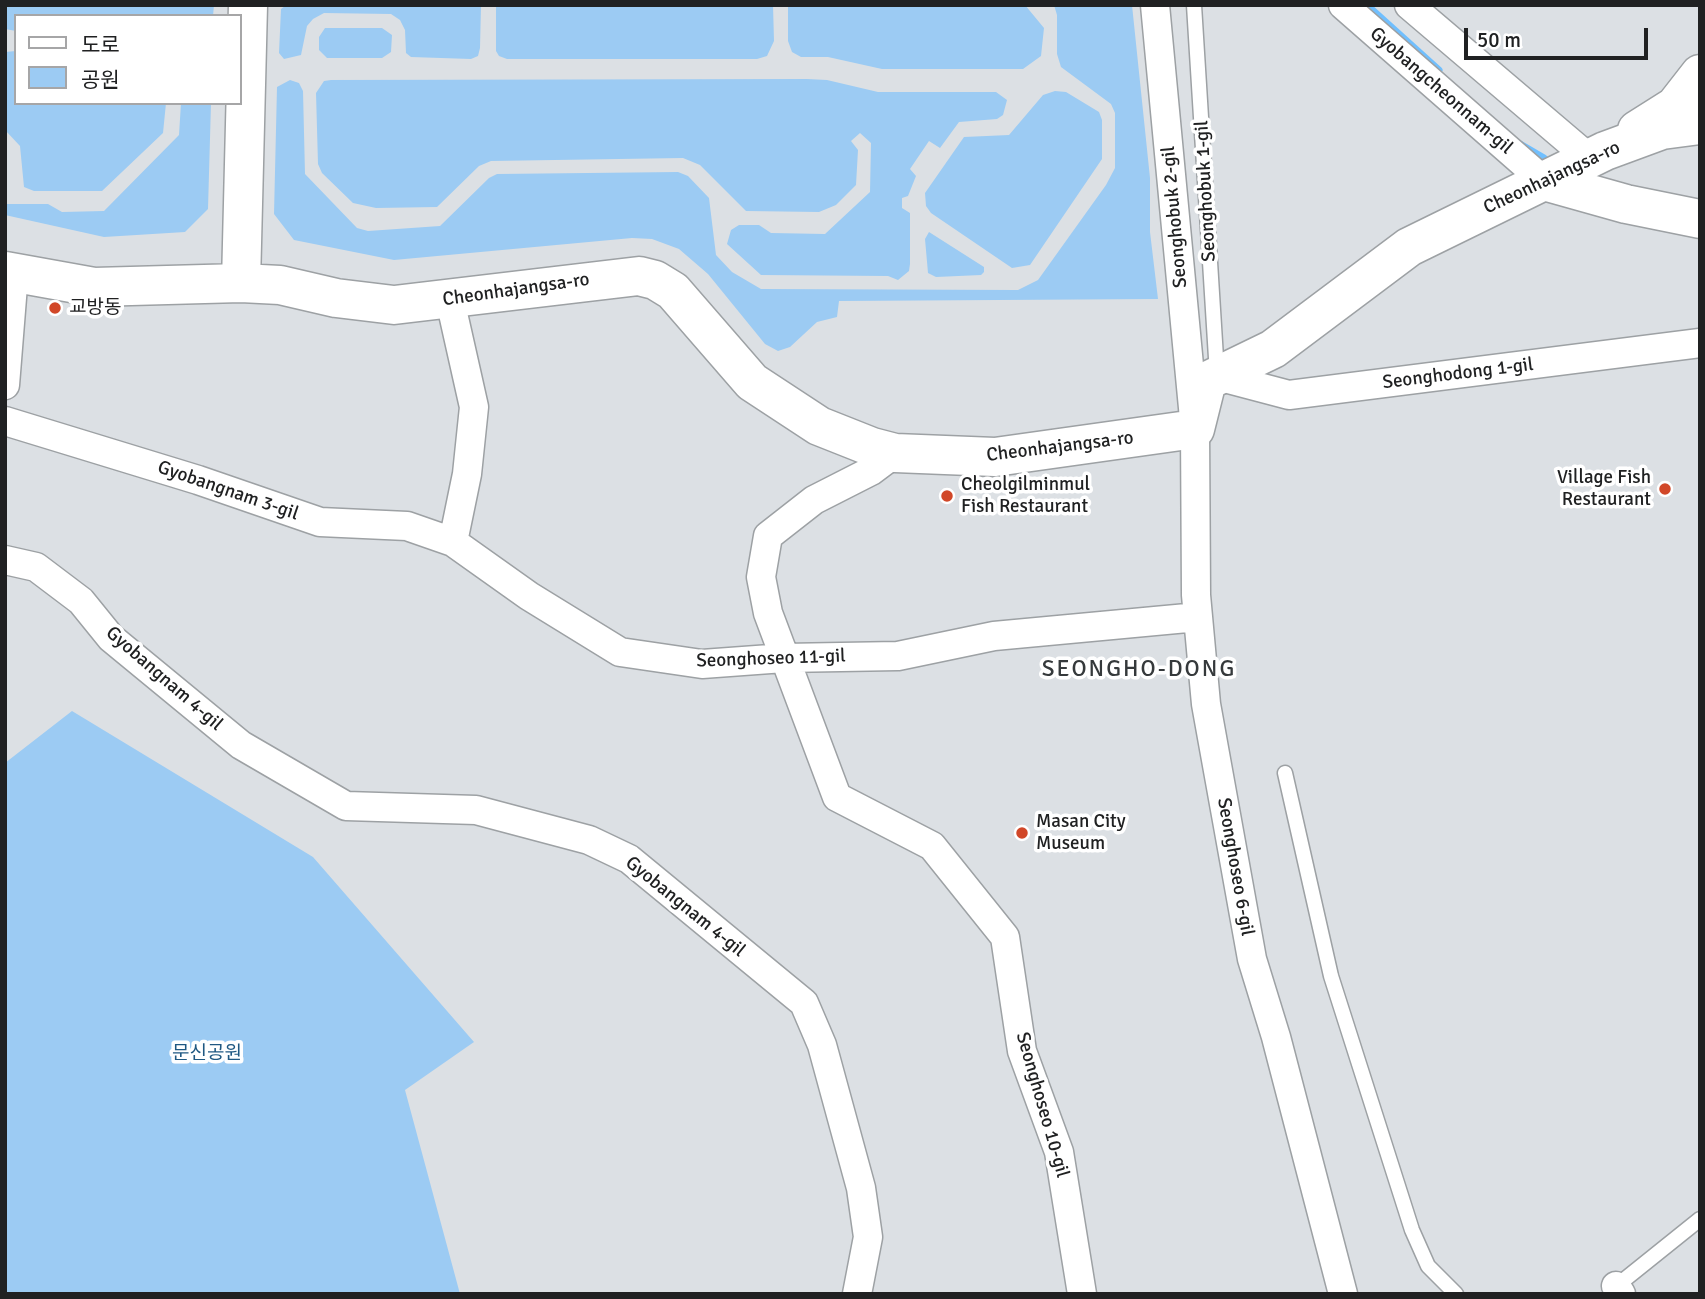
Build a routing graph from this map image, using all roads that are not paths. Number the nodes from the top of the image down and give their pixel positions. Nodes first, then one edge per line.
1 (248, 5) edge
2 (1155, 5) edge
3 (1194, 5) edge
4 (1343, 5) edge
5 (1409, 5) edge
6 (1700, 74) edge
7 (1700, 125) edge
8 (1597, 155) junction
9 (1544, 181) junction
10 (1700, 219) edge
11 (10, 272) edge
12 (241, 283) junction
13 (450, 300) junction
14 (1700, 343) edge
15 (1217, 376) junction
16 (5, 385) edge
17 (5, 421) edge
18 (1195, 429) junction
19 (895, 453) junction
20 (453, 542) junction
21 (5, 560) edge
22 (1198, 617) junction
23 (784, 658) junction
24 (1285, 773) dead end
25 (1700, 1219) edge
26 (1615, 1291) edge
27 (857, 1294) edge
28 (1082, 1294) edge
29 (1343, 1294) edge
30 (1456, 1294) edge

1 - 12 main road
2 - 18 street, Seonghobuk 2-gil
3 - 15 lane, Seonghobuk 1-gil
4 - 9 street, Gyobangcheonnam-gil
5 - 8 street
6 - 8 main road
7 - 8 main road, Cheonhajangsa-ro
8 - 9 main road, Cheonhajangsa-ro
9 - 10 main road, Gyobangcheonnam-gil
9 - 15 main road, Cheonhajangsa-ro
11 - 12 main road, Cheonhajangsa-ro
11 - 16 street
12 - 13 main road, Cheonhajangsa-ro
13 - 19 main road, Cheonhajangsa-ro
13 - 20 street
14 - 15 street, Seonghodong 1-gil
15 - 18 main road
17 - 20 street, Gyobangnam 3-gil
18 - 19 main road, Cheonhajangsa-ro
18 - 22 street, Seonghoseo 6-gil
19 - 23 street, Seonghoseo 10-gil
20 - 23 street, Seonghoseo 11-gil
21 - 27 street, Gyobangnam 4-gil
22 - 23 street, Seonghoseo 11-gil
22 - 29 street, Seonghoseo 6-gil
23 - 28 street, Seonghoseo 10-gil
24 - 30 lane
25 - 26 lane

